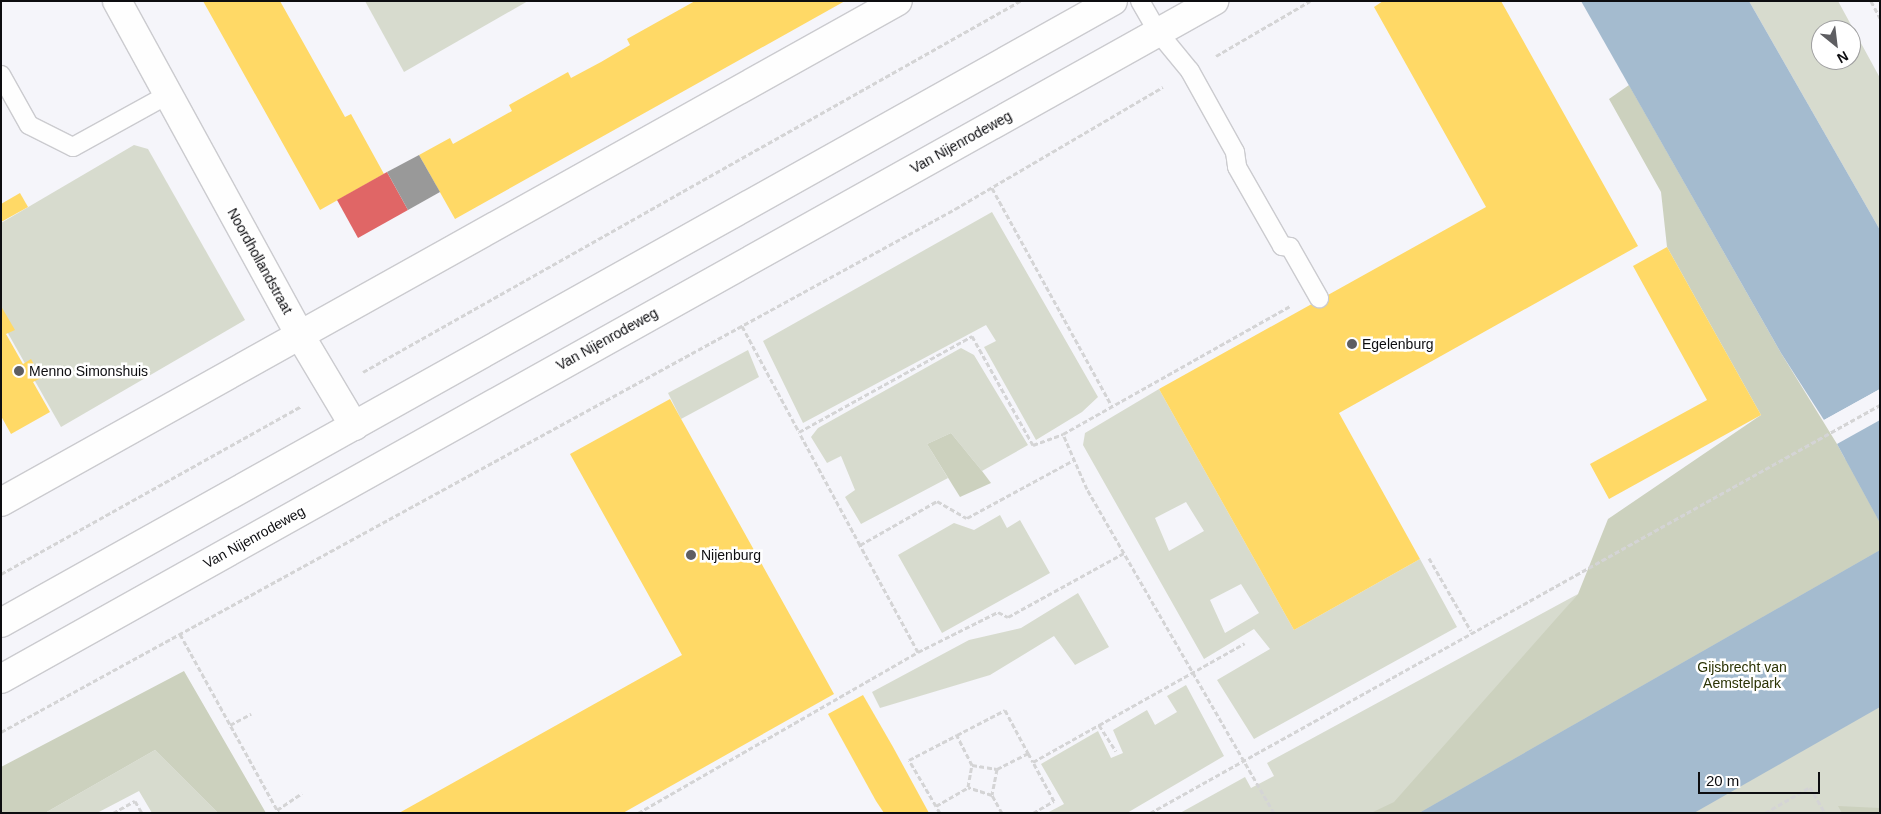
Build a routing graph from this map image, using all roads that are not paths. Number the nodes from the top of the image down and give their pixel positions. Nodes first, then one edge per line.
1 (117, 1) edge
2 (898, 1) edge
3 (1113, 1) edge
4 (1140, 1) edge
5 (1214, 1) edge
6 (1158, 32) junction
7 (1, 75) edge
8 (169, 94) junction
9 (1317, 295) road end
10 (302, 337) junction
11 (354, 426) junction
12 (1, 502) edge
13 (1, 623) edge
14 (1, 678) edge

1 - 8 street, Noordhollandstraat
2 - 10 street
3 - 11 street
4 - 6 lane
5 - 6 street, Van Nijenrodeweg
6 - 9 lane
6 - 14 street, Van Nijenrodeweg
7 - 8 lane
8 - 10 street, Noordhollandstraat
10 - 11 street, Noordhollandstraat
10 - 12 street
11 - 13 street

